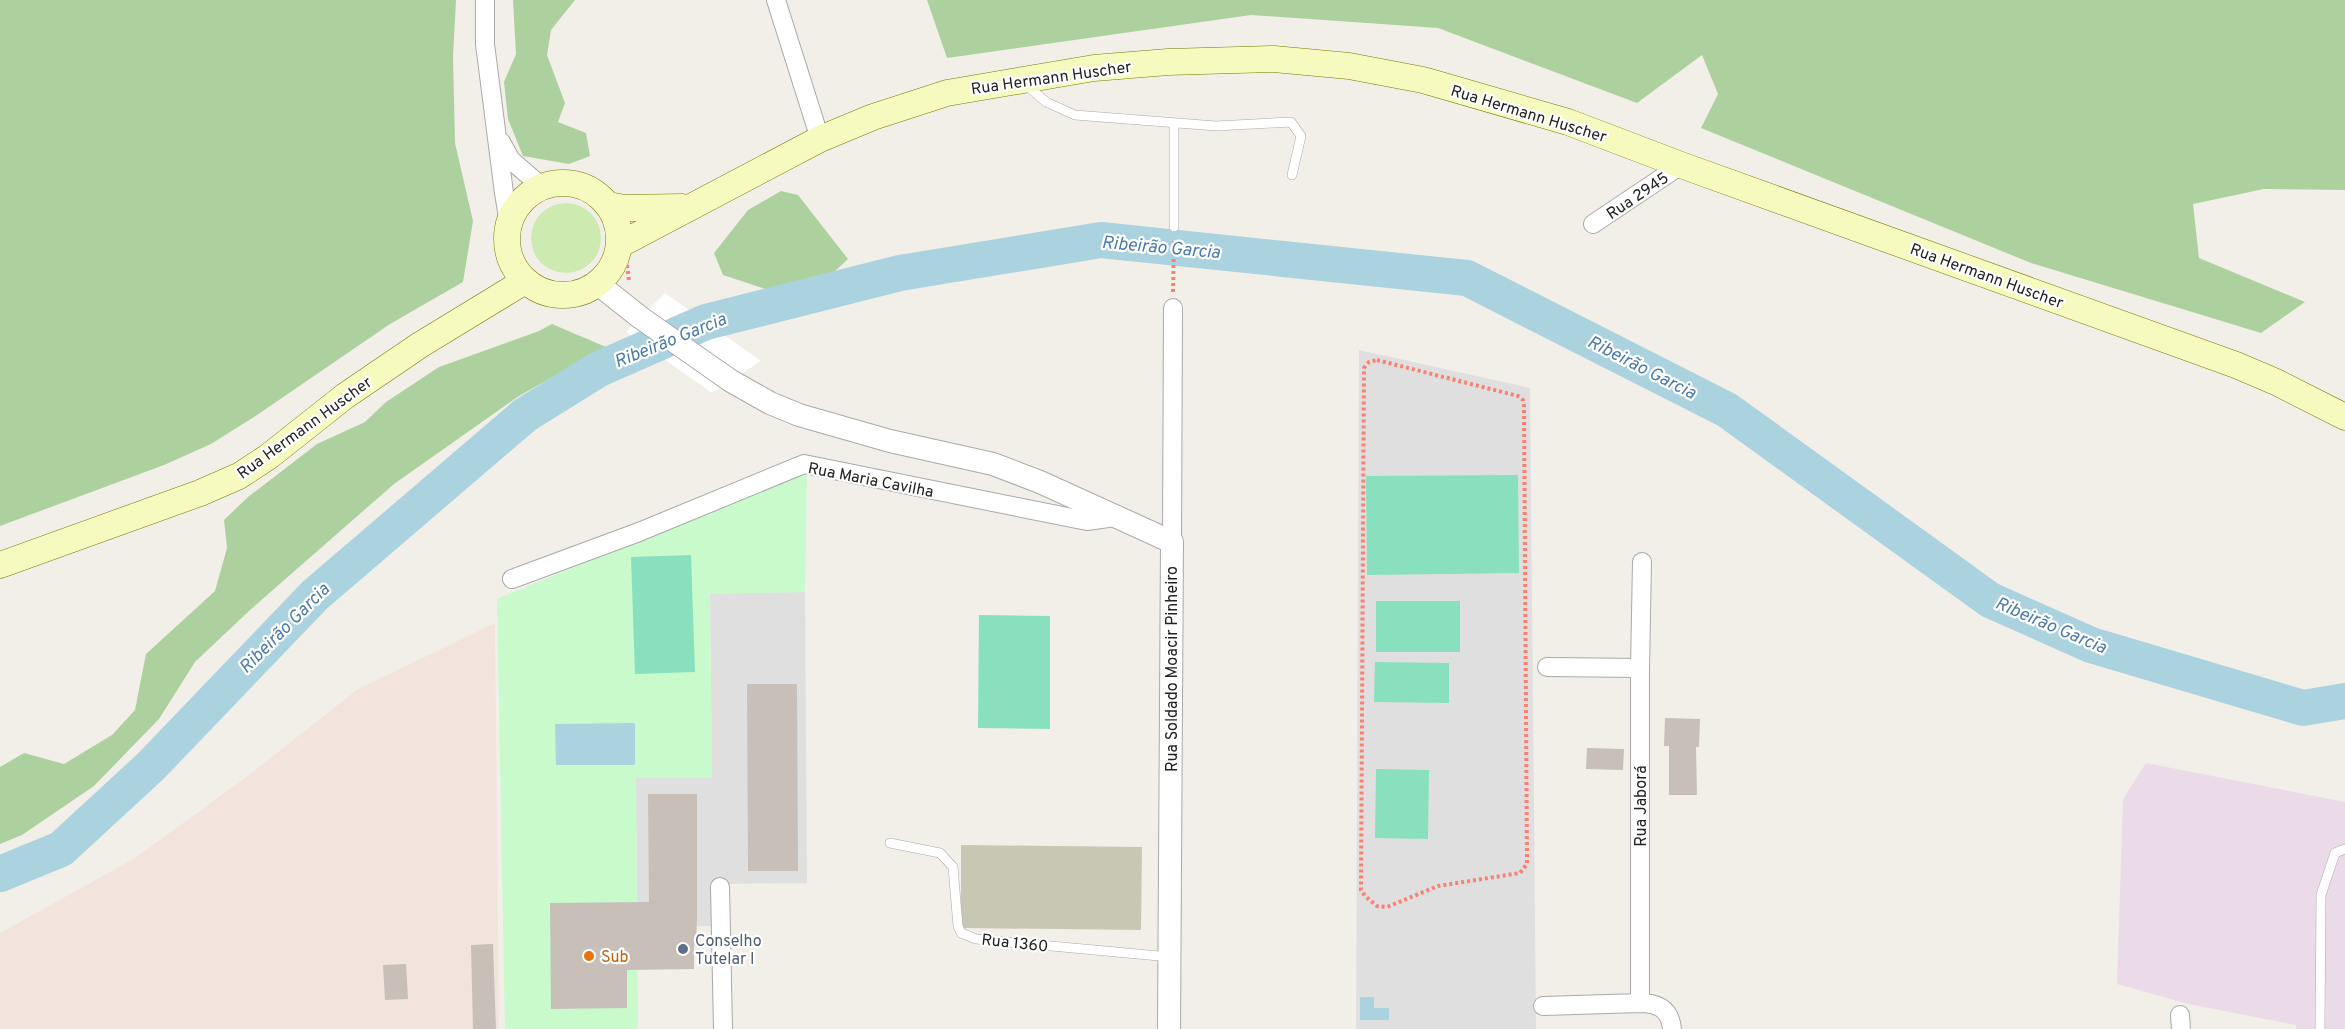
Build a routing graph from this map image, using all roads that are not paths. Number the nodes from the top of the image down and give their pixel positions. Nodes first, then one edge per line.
1 (485, 0) edge
2 (776, 0) edge
3 (1021, 80) junction
4 (1174, 123) junction
5 (497, 136) junction
6 (820, 139) junction
7 (1681, 165) junction
8 (1292, 175) dead end
9 (542, 187) junction
10 (608, 205) junction
11 (691, 206) junction
12 (509, 223) junction
13 (1593, 224) dead end
14 (1174, 227) road end
15 (619, 245) junction
16 (525, 281) junction
17 (598, 284) junction
18 (1173, 308) road end
19 (2345, 417) edge
20 (1115, 518) junction
21 (1172, 542) junction
22 (1642, 562) dead end
23 (0, 565) edge
24 (512, 579) dead end
25 (1547, 667) dead end
26 (1640, 668) junction
27 (890, 843) dead end
28 (2345, 849) edge
29 (720, 887) dead end
30 (1170, 957) junction
31 (1640, 1003) junction
32 (1543, 1006) dead end
33 (723, 1029) edge
34 (1169, 1029) edge
35 (1672, 1029) edge
36 (2320, 1029) edge

1 - 5 street
2 - 6 street
3 - 4 lane
3 - 6 main road, Rua Hermann Huscher
3 - 7 main road, Rua Hermann Huscher
4 - 8 lane
4 - 14 lane
5 - 9 street
5 - 12 street
6 - 11 main road, Rua Hermann Huscher
7 - 13 street, Rua 2945
7 - 19 main road, Rua Hermann Huscher
9 - 10 main road
9 - 12 main road
10 - 11 main road, Rua Hermann Huscher
10 - 15 main road
11 - 15 main road, Rua Hermann Huscher
12 - 16 main road
15 - 17 main road
16 - 17 main road
16 - 23 main road, Rua Hermann Huscher
17 - 20 street
18 - 21 street, Rua Soldado Moacir Pinheiro
20 - 21 street, Rua Maria Cavilha
20 - 24 street, Rua Maria Cavilha
21 - 30 street, Rua Soldado Moacir Pinheiro
22 - 26 street, Rua Jaborá
25 - 26 street
26 - 31 street, Rua Jaborá
27 - 30 lane, Rua 1360
28 - 36 lane
29 - 33 street
30 - 34 street, Rua Soldado Moacir Pinheiro
31 - 32 street
31 - 35 street

